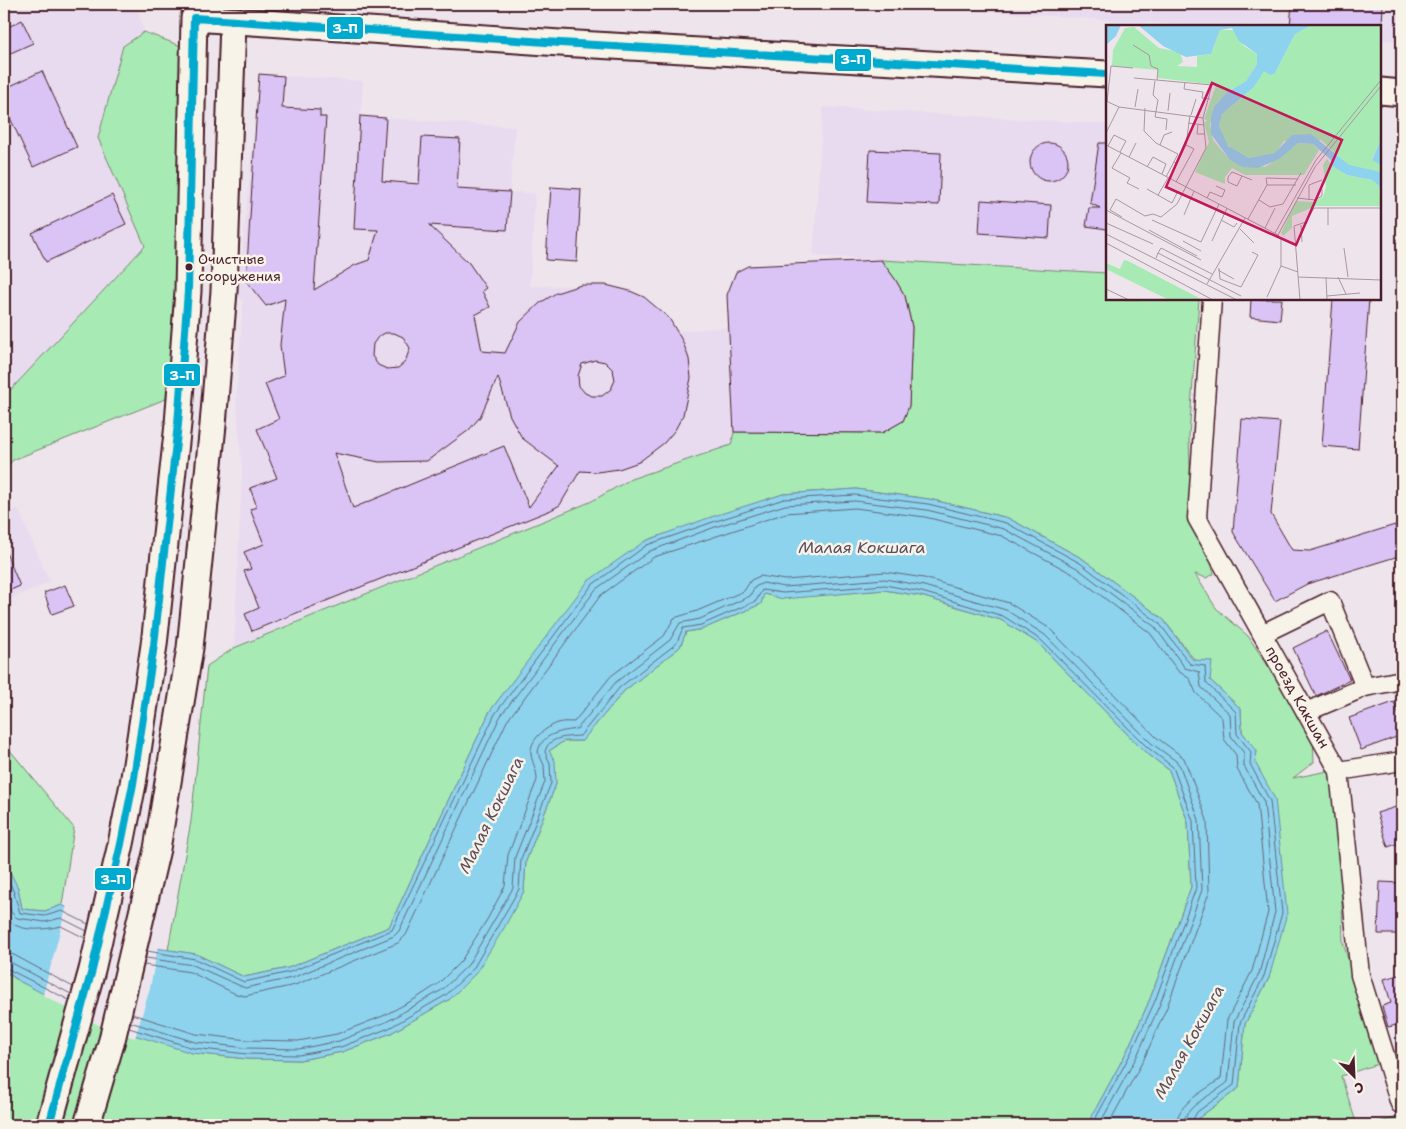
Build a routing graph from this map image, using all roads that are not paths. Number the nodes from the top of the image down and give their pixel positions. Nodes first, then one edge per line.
1 (233, 21) junction
2 (1106, 74) edge
3 (1381, 91) edge
4 (1402, 93) edge
5 (1212, 300) edge
6 (1262, 634) junction
7 (1402, 680) edge
8 (1365, 687) junction
9 (1306, 712) junction
10 (1402, 761) edge
11 (1339, 771) junction
12 (1401, 1104) edge
13 (49, 1125) edge
14 (87, 1125) edge

1 - 2 main road
1 - 13 main road
1 - 14 main road
3 - 4 main road
5 - 6 street, проезд Какшан
6 - 8 street
6 - 9 street, проезд Какшан
7 - 8 street
8 - 9 street
9 - 11 street, проезд Какшан
10 - 11 street
11 - 12 street, проезд Какшан

